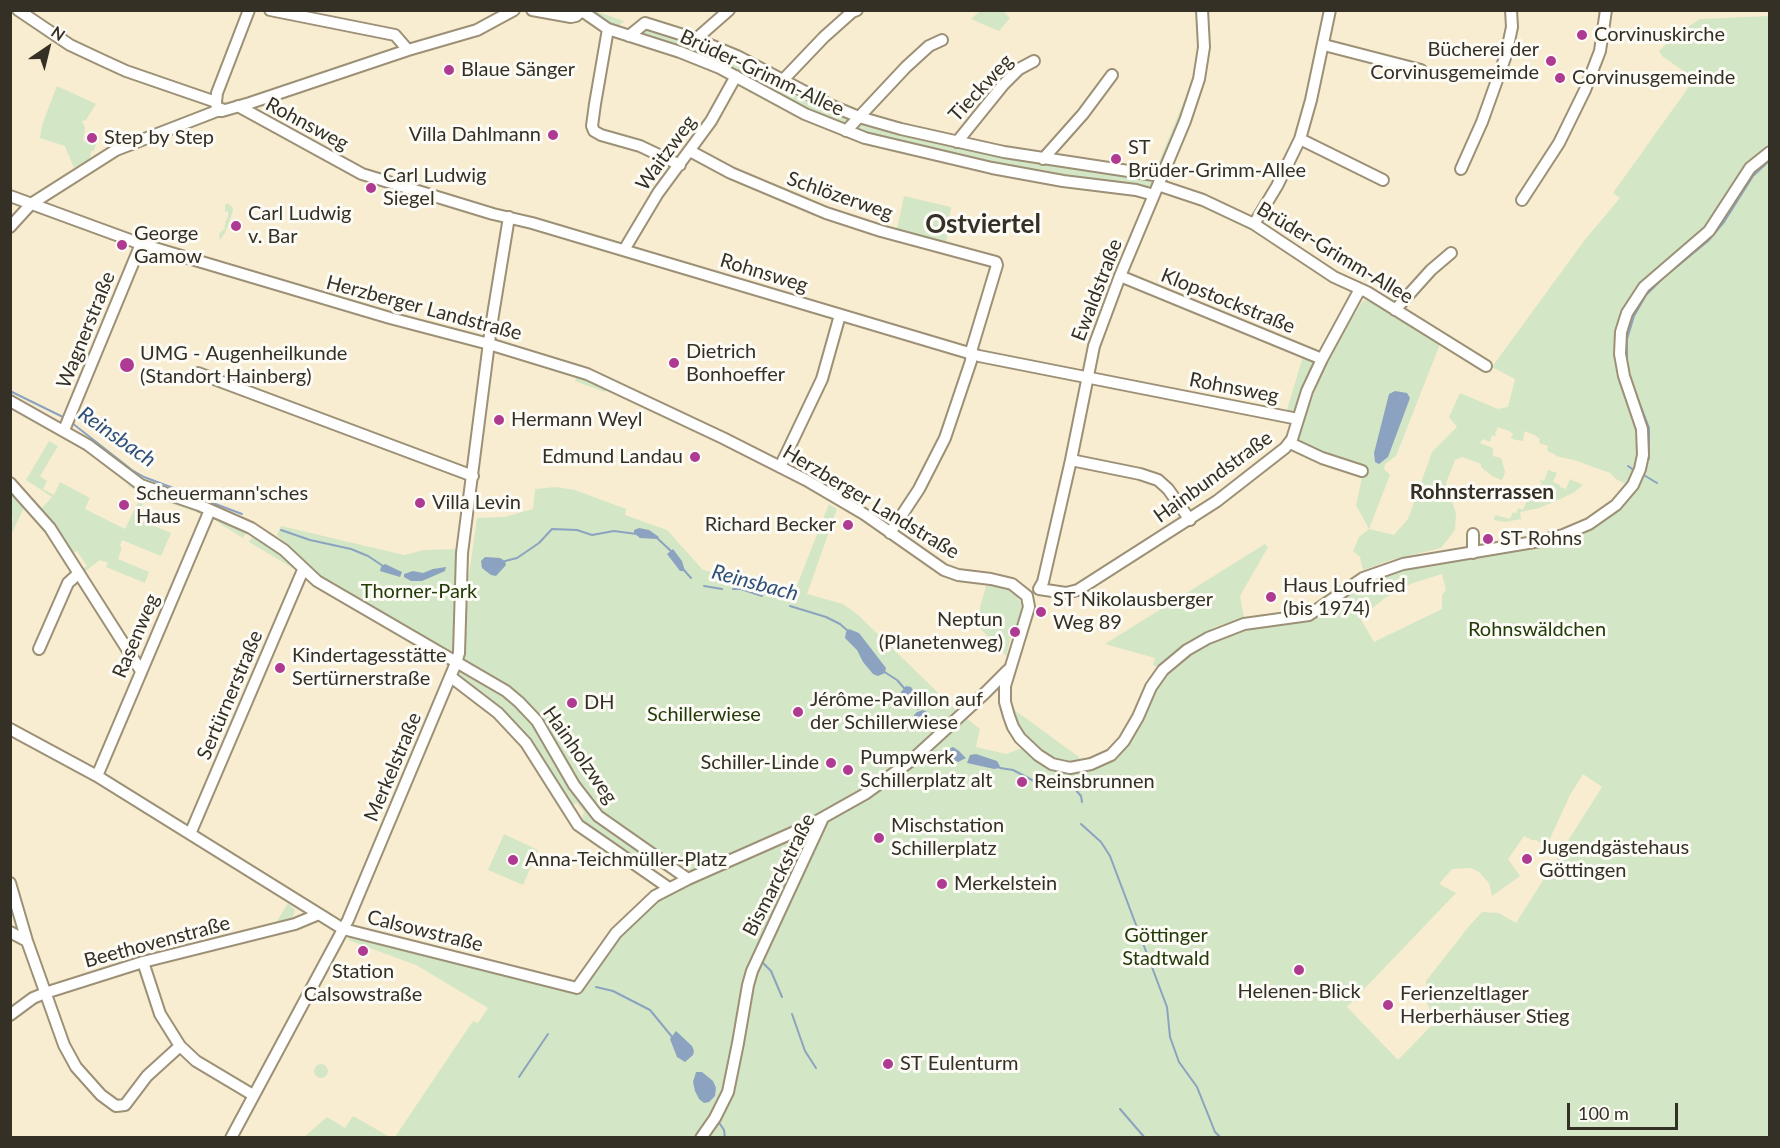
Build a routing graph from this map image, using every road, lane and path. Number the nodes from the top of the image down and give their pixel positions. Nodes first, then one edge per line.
1 (18, 10) edge
2 (249, 10) edge
3 (270, 10) edge
4 (514, 10) edge
5 (532, 10) edge
6 (729, 10) edge
7 (857, 10) edge
8 (1202, 10) edge
9 (1330, 10) edge
10 (1511, 10) edge
11 (1606, 10) edge
12 (583, 11) edge
13 (608, 29) junction
14 (629, 36) junction
15 (696, 39) junction
16 (942, 40) dead end
17 (1324, 45) junction
18 (408, 50) junction
19 (1034, 61) dead end
20 (1421, 70) dead end
21 (1112, 75) dead end
22 (735, 76) junction
23 (782, 81) junction
24 (217, 106) junction
25 (238, 106) junction
26 (859, 117) junction
27 (846, 131) junction
28 (1300, 139) junction
29 (957, 142) junction
30 (690, 151) junction
31 (1770, 152) edge
32 (1043, 159) junction
33 (680, 165) junction
34 (1461, 169) dead end
35 (1383, 180) dead end
36 (1158, 185) junction
37 (10, 196) edge
38 (1522, 200) dead end
39 (31, 204) junction
40 (509, 217) junction
41 (1254, 224) junction
42 (10, 227) edge
43 (141, 244) junction
44 (624, 250) junction
45 (1451, 252) dead end
46 (1120, 276) junction
47 (1360, 289) junction
48 (1395, 310) junction
49 (840, 315) junction
50 (489, 344) junction
51 (972, 354) junction
52 (1322, 358) junction
53 (1486, 366) dead end
54 (198, 373) dead end
55 (1087, 377) junction
56 (10, 401) edge
57 (1298, 419) junction
58 (67, 424) junction
59 (1290, 443) junction
60 (1071, 460) junction
61 (780, 467) junction
62 (1362, 471) dead end
63 (473, 476) junction
64 (10, 483) edge
65 (210, 510) junction
66 (1190, 520) junction
67 (890, 533) junction
68 (1473, 534) dead end
69 (1473, 553) junction
70 (303, 570) junction
71 (79, 573) junction
72 (1038, 589) junction
73 (1027, 596) junction
74 (39, 649) dead end
75 (456, 663) junction
76 (1008, 669) junction
77 (141, 671) junction
78 (451, 677) junction
79 (985, 693) junction
80 (1005, 702) junction
81 (10, 729) edge
82 (97, 776) junction
83 (823, 818) junction
84 (190, 834) junction
85 (688, 879) junction
86 (10, 883) edge
87 (669, 888) junction
88 (319, 914) junction
89 (343, 929) junction
90 (10, 932) edge
91 (27, 941) junction
92 (143, 962) junction
93 (45, 993) junction
94 (10, 1015) edge
95 (180, 1046) junction
96 (253, 1095) junction
97 (231, 1137) edge
98 (701, 1137) edge

1 - 24 street
2 - 24 street
3 - 18 street
4 - 18 street
5 - 12 street
6 - 15 street
7 - 23 street
8 - 36 street, Ewaldstraße
9 - 17 street
10 - 34 street
11 - 38 street
12 - 13 street, Brüder-Grimm-Allee
13 - 14 street, Brüder-Grimm-Allee
13 - 33 street
14 - 15 street, Brüder-Grimm-Allee
14 - 22 street, Brüder-Grimm-Allee
15 - 23 street, Brüder-Grimm-Allee
16 - 26 street
17 - 20 street
17 - 28 street
18 - 25 street
19 - 29 street, Tieckweg
21 - 32 street
22 - 27 street, Brüder-Grimm-Allee
22 - 30 street, Waitzweg
23 - 26 street, Brüder-Grimm-Allee
24 - 25 street
24 - 39 street
25 - 40 street, Rohnsweg
26 - 27 street, Brüder-Grimm-Allee
26 - 29 street, Brüder-Grimm-Allee
27 - 36 street, Brüder-Grimm-Allee
28 - 35 street
28 - 41 street
29 - 32 street, Brüder-Grimm-Allee
30 - 33 street, Waitzweg
30 - 51 street, Schlözerweg
31 - 69 street
32 - 36 street, Brüder-Grimm-Allee
33 - 44 street, Waitzweg
36 - 41 street, Brüder-Grimm-Allee
36 - 46 street, Ewaldstraße
37 - 39 street, Herzberger Landstraße
39 - 42 street
39 - 43 street, Herzberger Landstraße
40 - 44 street, Rohnsweg
40 - 50 street, Merkelstraße
41 - 47 street, Brüder-Grimm-Allee
43 - 50 street, Herzberger Landstraße
43 - 58 street, Wagnerstraße
44 - 49 street, Rohnsweg
45 - 48 street
46 - 52 street, Klopstockstraße
46 - 55 street, Ewaldstraße
47 - 48 street, Brüder-Grimm-Allee
47 - 52 street, Hainbundstraße
48 - 53 street, Brüder-Grimm-Allee
49 - 51 street, Rohnsweg
49 - 61 street
50 - 61 street, Herzberger Landstraße
50 - 63 street, Merkelstraße
51 - 55 street, Rohnsweg
51 - 67 street
52 - 57 street, Hainbundstraße
54 - 63 street
55 - 57 street, Rohnsweg
55 - 60 street, Ewaldstraße
56 - 58 street, Hainholzweg
57 - 59 street, Hainbundstraße
58 - 65 street, Hainholzweg
59 - 62 street
59 - 66 street, Hainbundstraße
60 - 66 street
60 - 72 street, Ewaldstraße
61 - 67 street, Herzberger Landstraße
63 - 75 street, Merkelstraße
64 - 71 street
65 - 70 street, Hainholzweg
65 - 77 street, Rasenweg
66 - 72 street, Hainbundstraße
67 - 73 street, Herzberger Landstraße
68 - 69 street
69 - 80 street
70 - 75 street, Hainholzweg
70 - 84 street, Sertürnerstraße
71 - 74 street
71 - 77 street
72 - 73 street
73 - 76 street
75 - 78 street, Merkelstraße
75 - 85 street, Hainholzweg
76 - 79 street, Bismarckstraße
76 - 80 street
77 - 82 street, Rasenweg
78 - 87 street, Hainholzweg
78 - 89 street, Merkelstraße
79 - 80 street
79 - 83 street, Bismarckstraße
81 - 82 street, Calsowstraße
82 - 84 street, Calsowstraße
83 - 85 street, Calsowstraße
83 - 98 street, Bismarckstraße
84 - 88 street, Calsowstraße
85 - 87 street, Calsowstraße
86 - 91 street
87 - 89 street, Calsowstraße
88 - 89 street, Calsowstraße
88 - 92 street, Beethovenstraße
89 - 96 street, Merkelstraße
90 - 91 street
91 - 93 street
92 - 93 street, Beethovenstraße
92 - 95 street
93 - 94 street, Beethovenstraße
93 - 95 street
95 - 96 street
96 - 97 street, Merkelstraße

